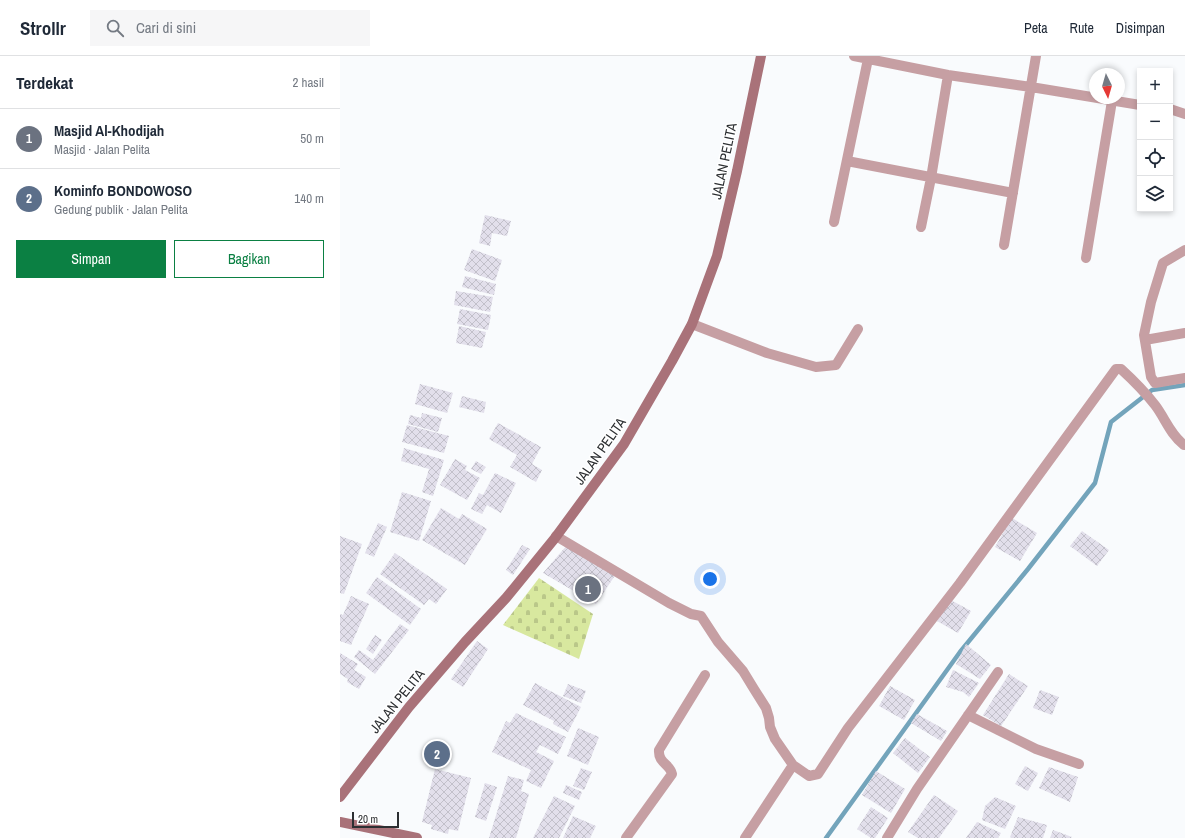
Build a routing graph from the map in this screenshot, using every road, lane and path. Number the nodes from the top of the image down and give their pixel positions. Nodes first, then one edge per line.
1 (761, 56) edge
2 (854, 56) edge
3 (1036, 56) edge
4 (868, 59) junction
5 (948, 75) junction
6 (1031, 87) junction
7 (1089, 97) edge
8 (1125, 103) edge
9 (1112, 104) edge
10 (1137, 105) edge
11 (1173, 111) edge
12 (1185, 114) edge
13 (847, 161) junction
14 (931, 178) junction
15 (1012, 193) junction
16 (834, 222) dead end
17 (921, 227) dead end
18 (1004, 245) dead end
19 (1185, 250) edge
20 (1086, 258) dead end
21 (692, 324) junction
22 (858, 329) dead end
23 (1185, 333) edge
24 (1145, 340) junction
25 (1185, 378) edge
26 (1184, 445) dead end
27 (556, 536) junction
28 (998, 672) dead end
29 (705, 675) dead end
30 (968, 715) junction
31 (1079, 764) dead end
32 (793, 765) junction
33 (340, 797) edge
34 (340, 822) edge
35 (417, 838) edge
36 (626, 838) edge
37 (745, 838) edge
38 (887, 838) edge

1 - 21 main road, JALAN PELITA
2 - 4 street
3 - 6 street
4 - 5 street
4 - 13 street
5 - 6 street
5 - 14 street
6 - 7 street
6 - 15 street
8 - 10 street
9 - 20 street
11 - 12 street
13 - 14 street
13 - 16 street
14 - 15 street
14 - 17 street
15 - 18 street
19 - 24 street
21 - 22 street
21 - 27 main road, JALAN PELITA
23 - 24 street
24 - 25 street
26 - 32 street
27 - 32 street
27 - 33 main road, JALAN PELITA
28 - 30 street
29 - 36 street
30 - 31 street
30 - 38 street
32 - 37 street
34 - 35 main road

